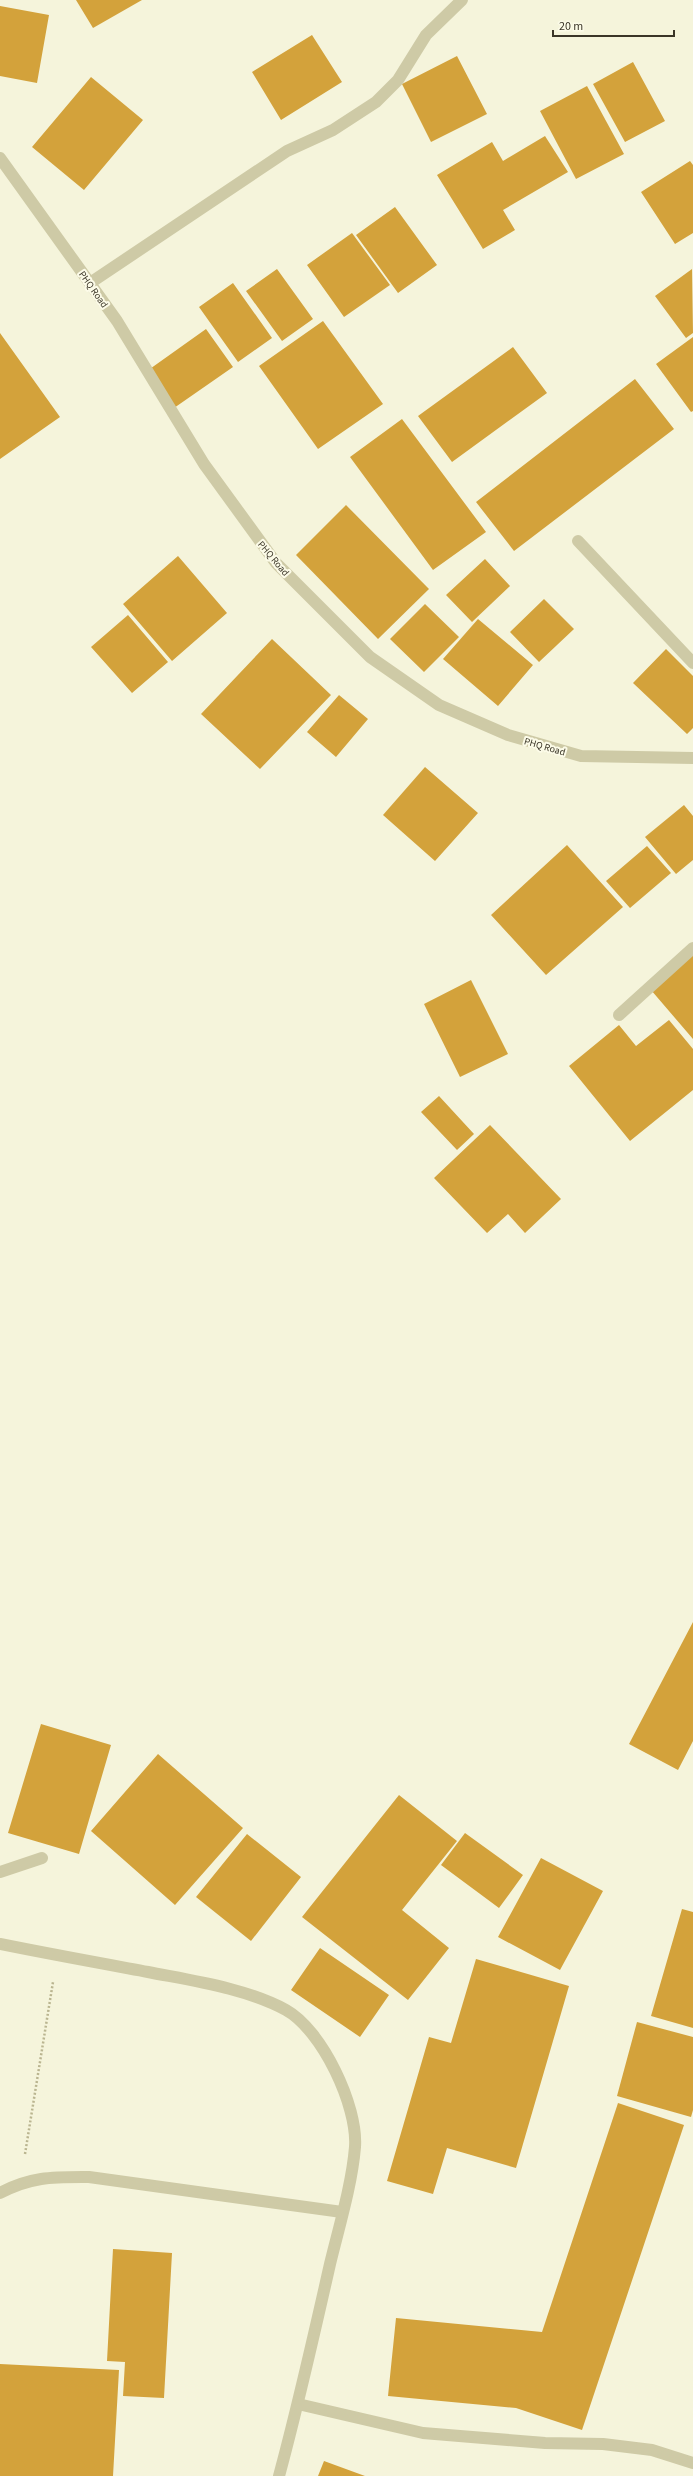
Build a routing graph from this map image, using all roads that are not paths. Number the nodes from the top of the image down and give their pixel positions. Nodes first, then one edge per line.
1 (462, 0) edge
2 (0, 158) edge
3 (90, 283) junction
4 (578, 541) dead end
5 (693, 663) edge
6 (693, 758) edge
7 (693, 948) edge
8 (619, 1015) dead end
9 (42, 1858) dead end
10 (0, 1872) edge
11 (0, 1944) edge
12 (0, 2193) edge
13 (342, 2212) junction
14 (298, 2404) junction
15 (693, 2463) edge
16 (279, 2476) edge

1 - 3 street
2 - 3 street, PHQ Road
3 - 6 street, PHQ Road
4 - 5 street
7 - 8 street
9 - 10 street
11 - 13 street
12 - 13 street
13 - 14 street
14 - 15 street
14 - 16 street

